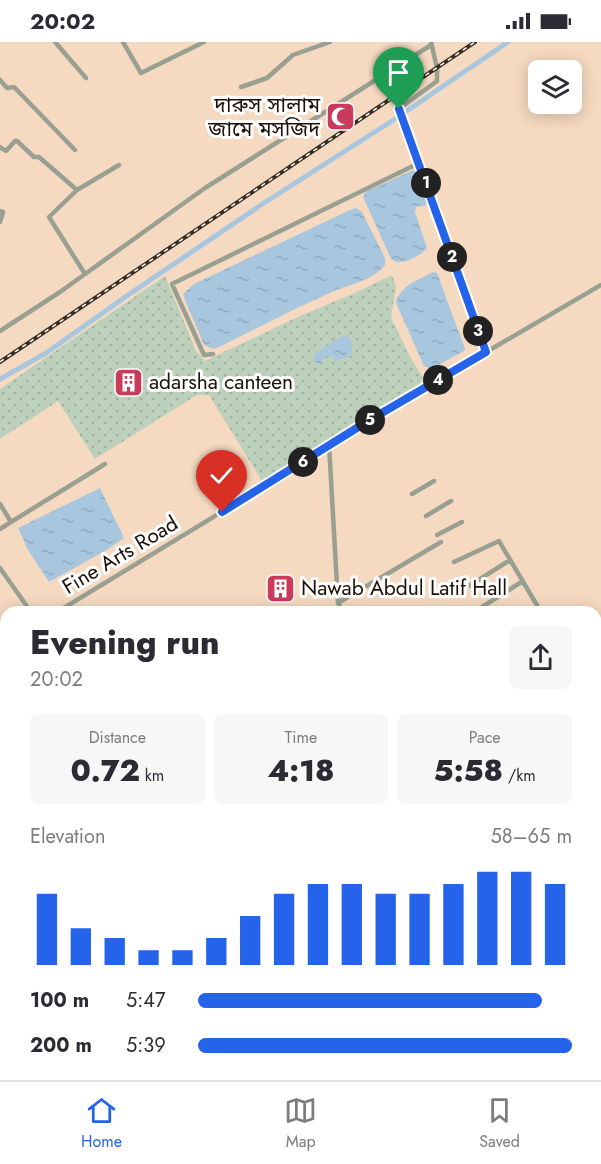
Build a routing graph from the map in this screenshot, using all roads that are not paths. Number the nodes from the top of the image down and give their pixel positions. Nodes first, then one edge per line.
1 (55, 42) edge
2 (123, 42) edge
3 (204, 42) edge
4 (330, 42) edge
5 (431, 44) edge
6 (86, 78) dead end
7 (0, 80) edge
8 (241, 87) dead end
9 (0, 147) edge
10 (75, 150) dead end
11 (419, 163) junction
12 (119, 165) dead end
13 (77, 190) junction
14 (0, 211) edge
15 (0, 222) edge
16 (85, 274) junction
17 (601, 285) edge
18 (0, 332) edge
19 (486, 352) junction
20 (213, 354) dead end
21 (329, 445) junction
22 (105, 464) dead end
23 (434, 481) dead end
24 (412, 494) dead end
25 (451, 501) dead end
26 (0, 504) edge
27 (426, 516) dead end
28 (11, 522) junction
29 (462, 522) dead end
30 (0, 529) edge
31 (437, 535) dead end
32 (441, 542) dead end
33 (510, 560) junction
34 (454, 562) dead end
35 (0, 568) edge
36 (523, 581) junction
37 (469, 586) dead end
38 (338, 603) junction
39 (27, 606) edge
40 (67, 606) edge
41 (339, 606) edge
42 (484, 606) edge
43 (538, 606) edge

1 - 6 street
2 - 3 street
4 - 8 street
5 - 11 street
5 - 16 street
7 - 10 street
9 - 13 street
11 - 19 street
11 - 20 street
12 - 13 street
13 - 16 street
14 - 15 street
16 - 18 street
17 - 19 street, Fine Arts Road
19 - 21 street, Fine Arts Road
21 - 38 street
21 - 40 street, Fine Arts Road
22 - 28 street
23 - 24 street
25 - 27 street
26 - 28 street
28 - 30 street
29 - 31 street
32 - 38 street
33 - 34 street
33 - 36 street
33 - 37 street
35 - 39 street
36 - 42 street
36 - 43 street
38 - 41 street

